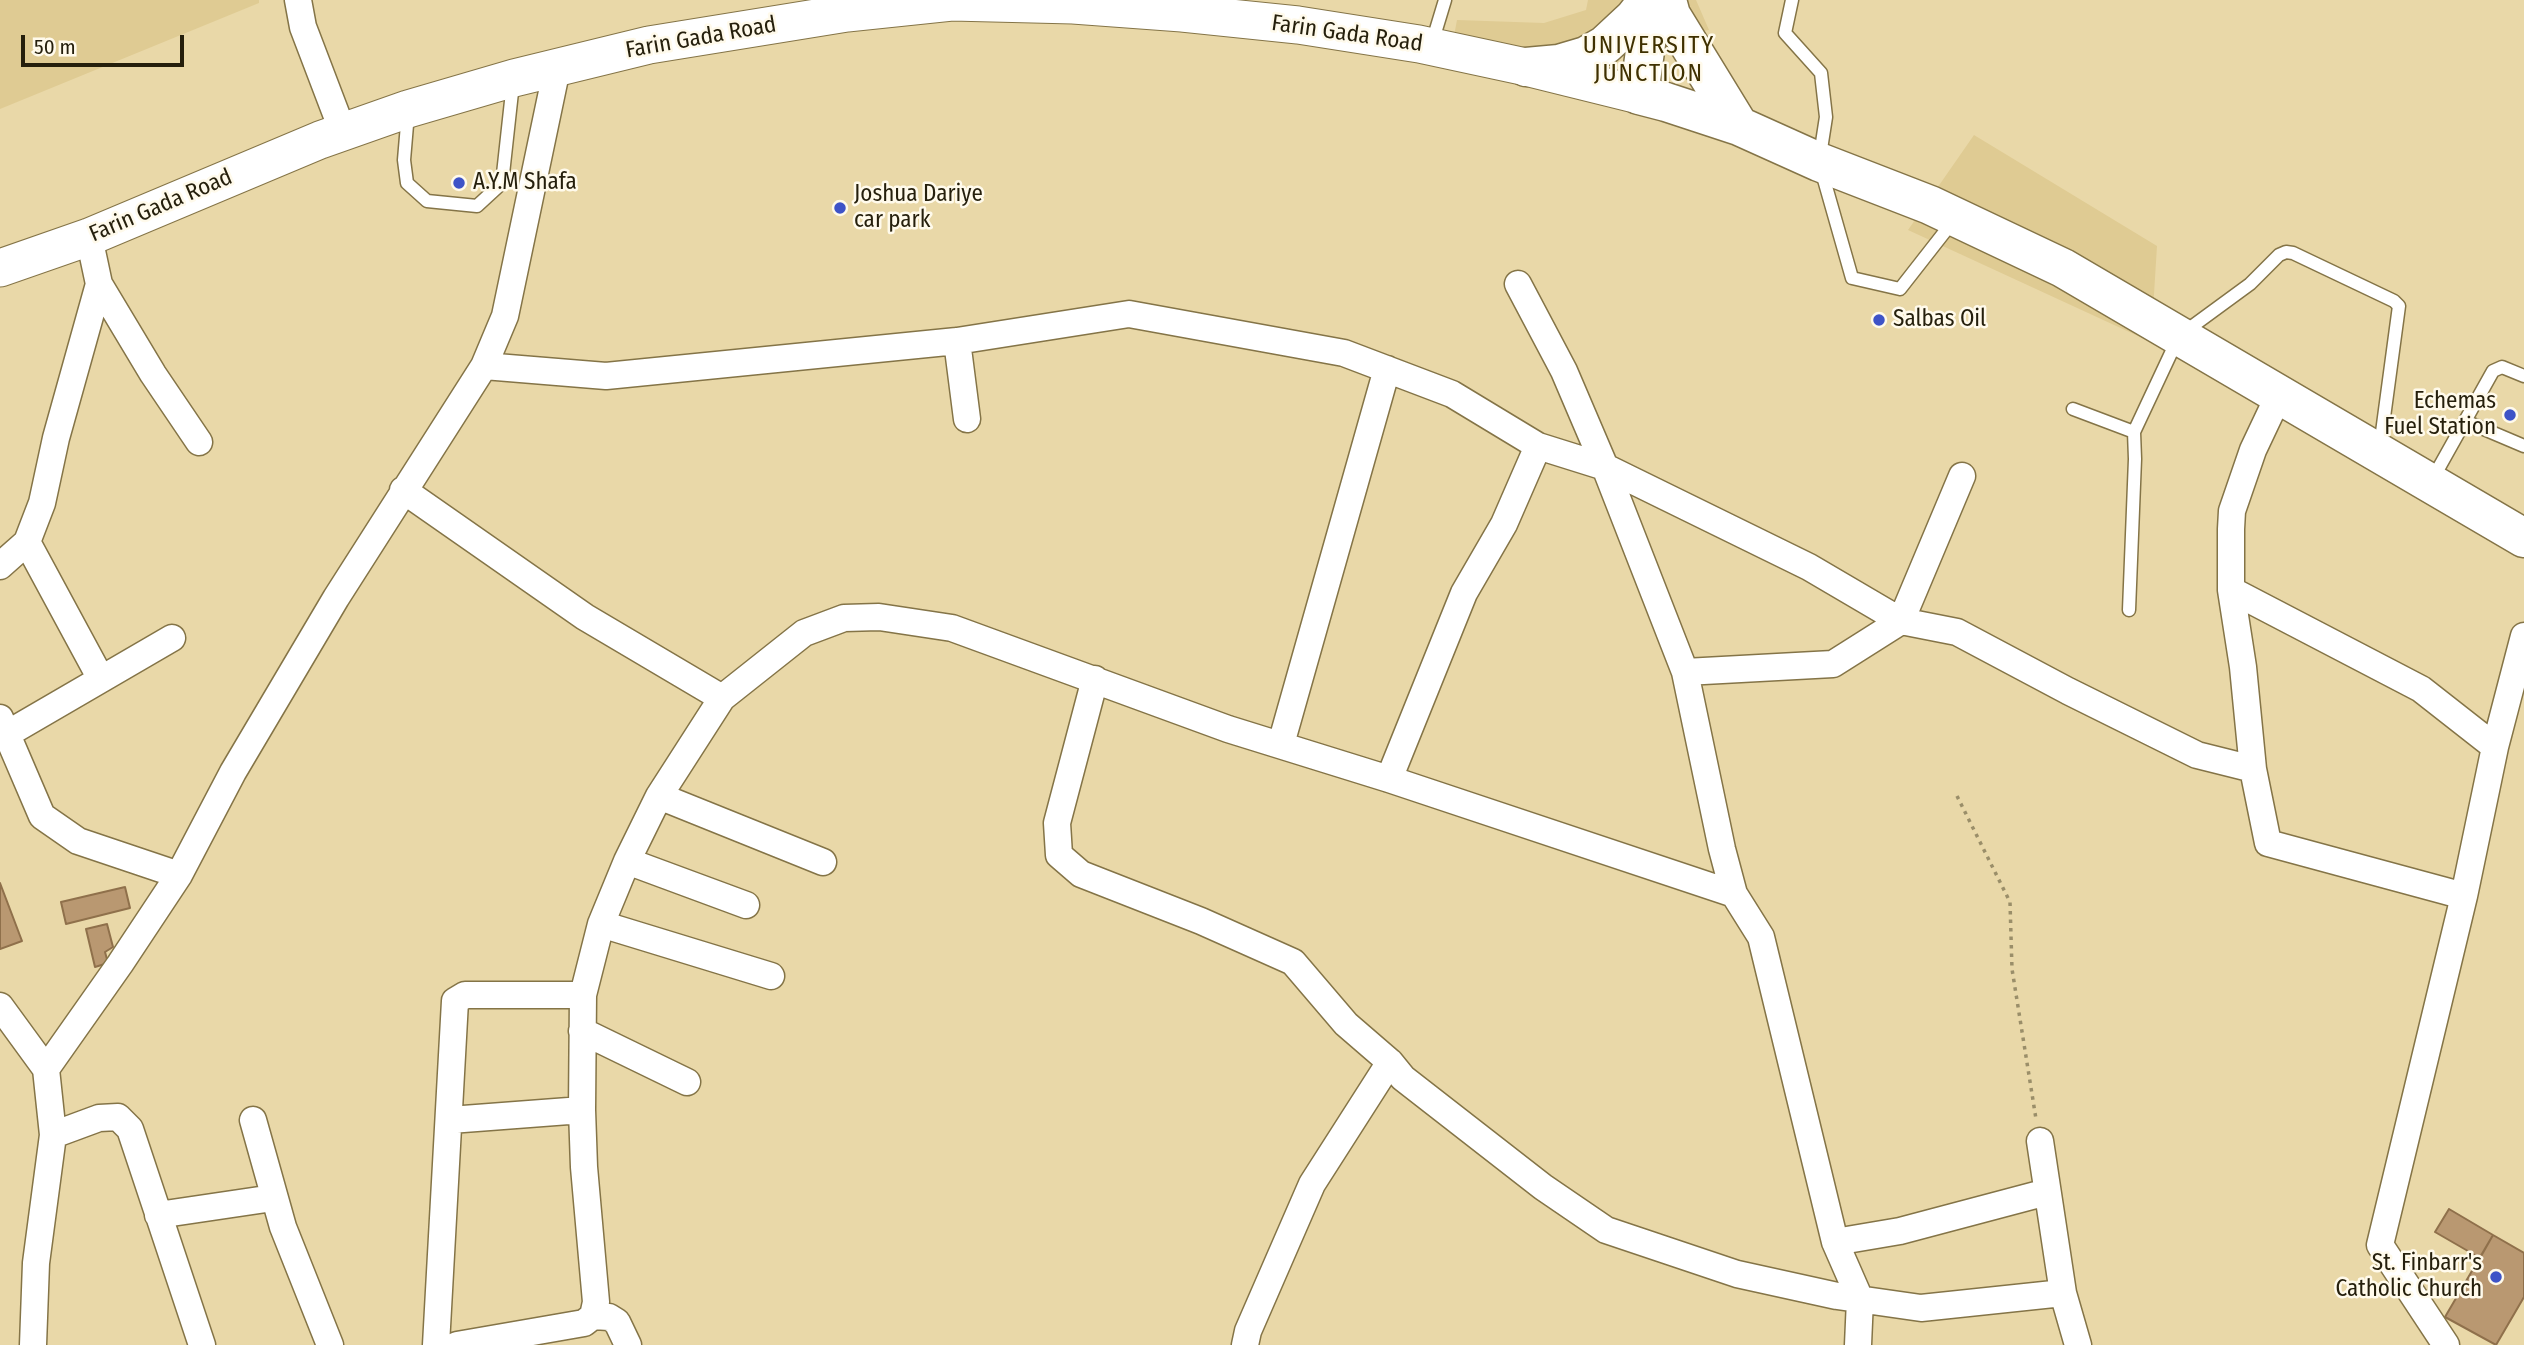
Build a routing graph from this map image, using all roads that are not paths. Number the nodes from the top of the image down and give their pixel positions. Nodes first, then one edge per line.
1 (298, 0) edge
2 (1445, 0) edge
3 (1792, 0) edge
4 (952, 1) edge
5 (1660, 4) edge
6 (1233, 9) edge
7 (1430, 46) junction
8 (1526, 67) junction
9 (557, 68) junction
10 (514, 78) junction
11 (1653, 99) junction
12 (408, 109) junction
13 (1739, 126) junction
14 (342, 132) junction
15 (1819, 162) junction
16 (1956, 217) junction
17 (89, 237) junction
18 (0, 268) edge
19 (99, 284) junction
20 (1518, 284) dead end
21 (2179, 337) junction
22 (957, 341) junction
23 (484, 366) junction
24 (1387, 369) junction
25 (2524, 376) edge
26 (2279, 395) junction
27 (2073, 409) dead end
28 (967, 419) dead end
29 (2465, 421) junction
30 (2133, 432) junction
31 (199, 442) dead end
32 (1538, 446) junction
33 (2524, 446) edge
34 (2379, 453) junction
35 (1605, 467) junction
36 (1962, 476) dead end
37 (2430, 483) junction
38 (403, 490) junction
39 (2524, 538) edge
40 (27, 542) junction
41 (0, 566) edge
42 (2231, 590) junction
43 (2129, 610) dead end
44 (1901, 621) junction
45 (2524, 636) edge
46 (172, 638) dead end
47 (1685, 672) junction
48 (101, 679) junction
49 (1095, 679) junction
50 (722, 698) junction
51 (3, 726) edge
52 (1280, 744) junction
53 (2495, 747) junction
54 (2253, 769) junction
55 (1389, 779) junction
56 (659, 796) junction
57 (627, 861) junction
58 (823, 862) dead end
59 (180, 875) junction
60 (1734, 894) junction
61 (2464, 896) junction
62 (746, 905) dead end
63 (601, 924) junction
64 (772, 976) dead end
65 (583, 995) junction
66 (0, 1006) edge
67 (582, 1031) junction
68 (1390, 1062) junction
69 (46, 1069) junction
70 (687, 1082) dead end
71 (582, 1110) junction
72 (253, 1120) dead end
73 (450, 1120) junction
74 (53, 1135) junction
75 (2039, 1141) road end
76 (2047, 1192) junction
77 (274, 1198) junction
78 (159, 1215) junction
79 (1835, 1242) junction
80 (2063, 1293) junction
81 (1860, 1299) junction
82 (593, 1316) junction
83 (33, 1345) edge
84 (202, 1345) edge
85 (330, 1345) edge
86 (436, 1345) edge
87 (457, 1345) edge
88 (628, 1345) edge
89 (1244, 1345) edge
90 (1858, 1345) edge
91 (2078, 1345) edge
92 (2445, 1345) edge

1 - 14 street
2 - 7 lane
3 - 15 lane
4 - 6 main road, Farin Gada Road
4 - 9 main road, Farin Gada Road
5 - 8 highway
5 - 11 highway
5 - 13 highway
6 - 7 main road, Farin Gada Road
7 - 8 main road, Farin Gada Road
8 - 11 main road, Farin Gada Road
9 - 10 main road, Farin Gada Road
9 - 23 street
10 - 12 main road, Farin Gada Road
10 - 12 lane
11 - 13 highway
12 - 14 main road, Farin Gada Road
13 - 15 highway
14 - 17 main road, Farin Gada Road
15 - 16 highway
15 - 16 lane
16 - 21 highway
17 - 18 main road, Farin Gada Road
17 - 19 street
19 - 31 street
19 - 40 street
20 - 35 street
21 - 26 highway
21 - 30 lane
21 - 34 lane
22 - 23 street
22 - 24 street
22 - 28 street
23 - 38 street
24 - 32 street
24 - 52 street
25 - 29 lane
26 - 34 highway
26 - 42 street
27 - 30 lane
29 - 33 lane
29 - 37 lane
30 - 43 lane
32 - 35 street
32 - 55 street
34 - 37 highway
35 - 44 street
35 - 47 street
36 - 44 street
37 - 39 highway
38 - 50 street
38 - 59 street
40 - 41 street
40 - 48 street
42 - 53 street
42 - 54 street
44 - 47 street
44 - 54 street
45 - 53 street
46 - 48 street
47 - 60 street
48 - 51 street
49 - 50 street
49 - 52 street
49 - 68 street
50 - 56 street
51 - 59 street
52 - 55 street
53 - 61 street
54 - 61 street
55 - 60 street
56 - 57 street
56 - 58 street
57 - 62 street
57 - 63 street
59 - 69 street
60 - 79 street
61 - 92 street
63 - 64 street
63 - 65 street
65 - 67 street
65 - 73 street
66 - 69 street
67 - 70 street
67 - 71 street
68 - 81 street
68 - 89 street
69 - 74 street
71 - 73 street
71 - 82 street
72 - 77 street
73 - 86 street
74 - 78 street
74 - 83 street
75 - 76 street
76 - 79 street
76 - 80 street
77 - 78 street
77 - 85 street
78 - 84 street
79 - 81 street
80 - 81 street
80 - 91 street
81 - 90 street
82 - 87 street
82 - 88 street

